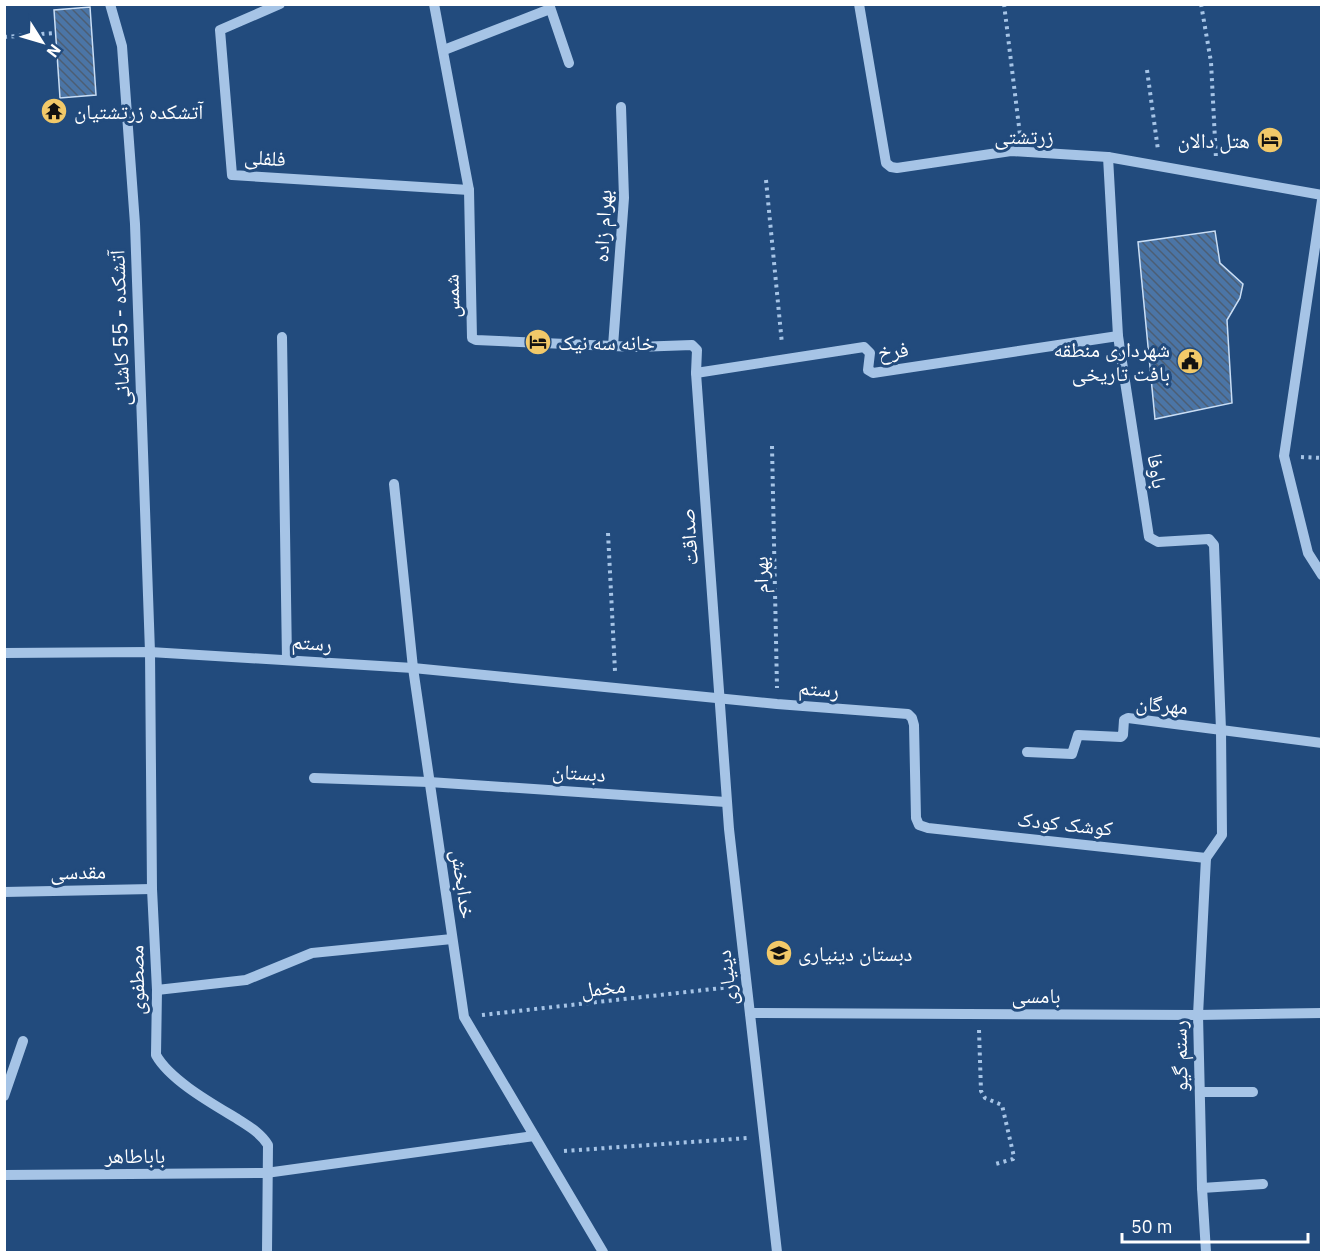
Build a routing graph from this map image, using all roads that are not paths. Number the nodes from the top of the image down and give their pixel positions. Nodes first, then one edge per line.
1 (110, 4) edge
2 (280, 4) edge
3 (434, 4) edge
4 (859, 4) edge
5 (550, 7) edge
6 (444, 50) junction
7 (569, 63) dead end
8 (621, 107) dead end
9 (1108, 157) junction
10 (469, 190) junction
11 (1322, 195) edge
12 (1322, 200) edge
13 (1118, 336) junction
14 (282, 337) dead end
15 (613, 346) junction
16 (696, 373) junction
17 (394, 484) dead end
18 (1322, 575) edge
19 (150, 652) junction
20 (4, 653) edge
21 (287, 660) junction
22 (412, 668) junction
23 (719, 698) junction
24 (1221, 730) junction
25 (1322, 743) edge
26 (1026, 753) dead end
27 (314, 778) dead end
28 (429, 782) junction
29 (726, 802) junction
30 (919, 825) joint
31 (1206, 858) junction
32 (152, 889) junction
33 (4, 892) edge
34 (452, 939) junction
35 (157, 990) junction
36 (750, 1013) junction
37 (1322, 1013) edge
38 (1198, 1015) junction
39 (23, 1041) dead end
40 (1200, 1092) junction
41 (1253, 1092) dead end
42 (4, 1096) edge
43 (534, 1136) junction
44 (266, 1173) junction
45 (4, 1175) edge
46 (1263, 1184) dead end
47 (1202, 1188) junction
48 (267, 1252) edge
49 (603, 1252) edge
50 (777, 1252) edge
51 (1206, 1252) edge

1 - 19 street, آتشکده - 55 کاشانی
2 - 10 street, فلفلی
3 - 6 street, شمس
4 - 9 street, زرتشتی
5 - 6 street
5 - 7 street
6 - 10 street, شمس
8 - 15 street, بهرام زاده
9 - 11 street, زرتشتی
9 - 13 street, باوفا
10 - 15 street, شمس
12 - 18 street
13 - 16 street, فرخ
13 - 24 street, باوفا
14 - 21 street
15 - 16 street, شمس
16 - 23 street, صداقت
17 - 22 street, خدابخش
19 - 20 street, رستم
19 - 21 street, رستم
19 - 32 street, مصطفوی
21 - 22 street, رستم
22 - 23 street, رستم
22 - 28 street, خدابخش
23 - 29 street, دینیاری
23 - 30 street, رستم
24 - 25 street, مهرگان
24 - 26 street, مهرگان
24 - 31 street
27 - 28 street, دبستان
28 - 29 street, دبستان
28 - 34 street, خدابخش
29 - 36 street, دینیاری
30 - 31 street, کوشک کودک
31 - 38 street, رستم گیو
32 - 33 street, مقدسی
32 - 35 street, مصطفوی
34 - 35 street
34 - 43 street, خدابخش
35 - 44 street, مصطفوی
36 - 38 street, بامسی
36 - 50 street, دینیاری
37 - 38 street, بامسی
38 - 40 street, رستم گیو
39 - 42 street
40 - 41 street
40 - 47 street, رستم گیو
43 - 44 street, باباطاهر
43 - 49 street, خدابخش
44 - 45 street, باباطاهر
44 - 48 street, مصطفوی
46 - 47 street
47 - 51 street, رستم گیو

